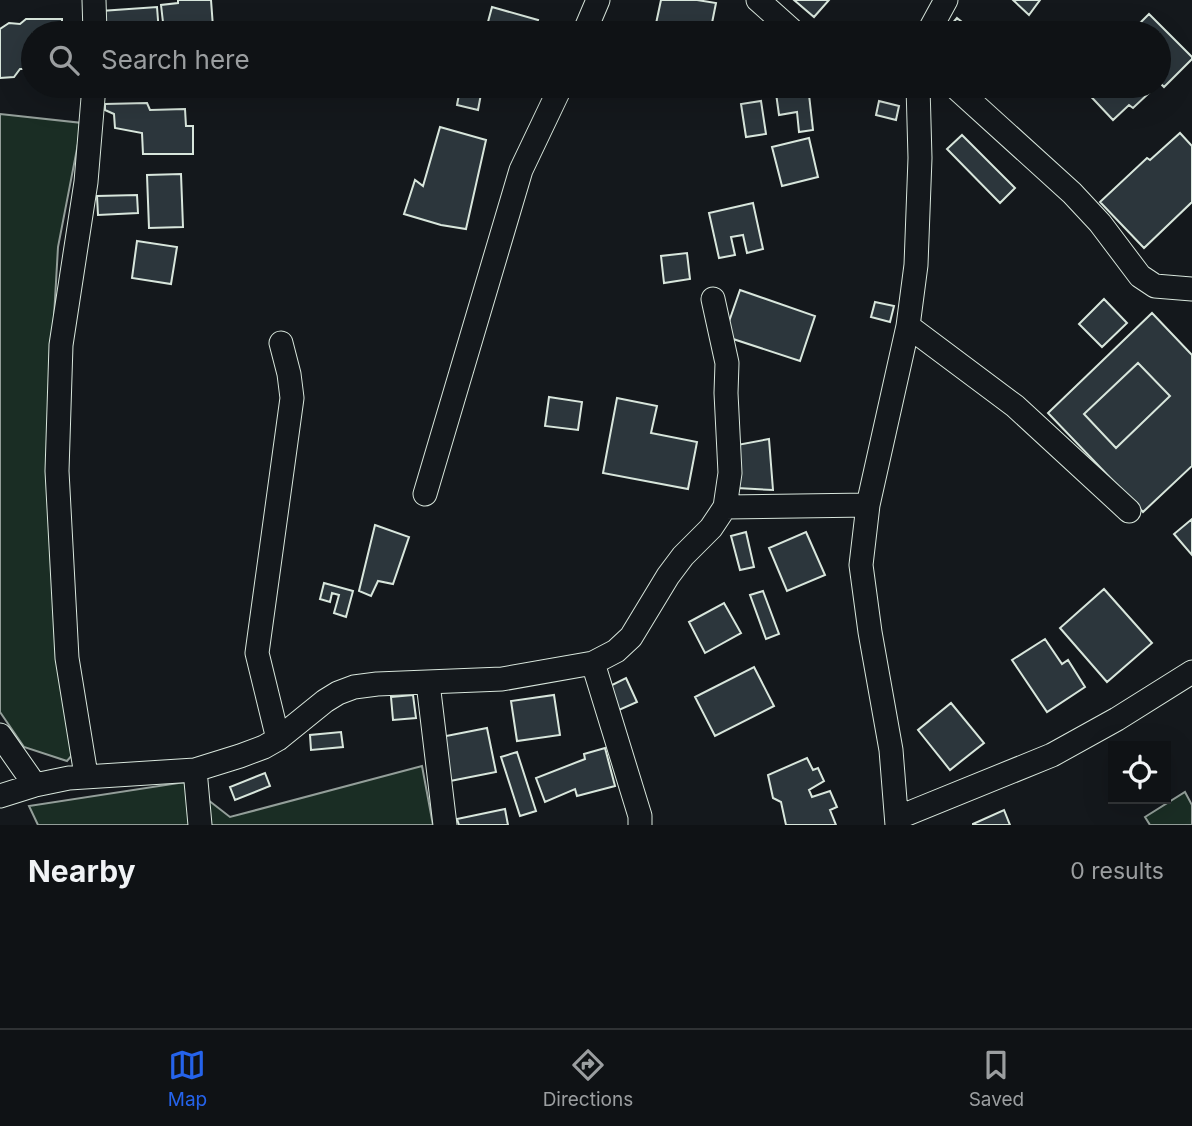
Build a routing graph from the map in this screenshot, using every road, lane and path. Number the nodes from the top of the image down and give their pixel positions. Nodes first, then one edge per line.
1 (94, 0) edge
2 (598, 0) edge
3 (758, 0) edge
4 (946, 0) edge
5 (95, 21) edge
6 (588, 21) edge
7 (782, 21) edge
8 (935, 21) edge
9 (93, 98) edge
10 (555, 98) edge
11 (913, 98) edge
12 (967, 98) edge
13 (1192, 289) edge
14 (713, 299) dead end
15 (908, 326) junction
16 (281, 343) dead end
17 (425, 494) dead end
18 (868, 505) junction
19 (725, 507) junction
20 (1129, 511) dead end
21 (593, 663) junction
22 (1192, 672) edge
23 (428, 682) junction
24 (0, 735) edge
25 (278, 739) junction
26 (195, 769) junction
27 (86, 775) junction
28 (36, 785) junction
29 (0, 796) edge
30 (897, 821) edge
31 (200, 825) edge
32 (445, 825) edge
33 (640, 825) edge

1 - 5 street
2 - 6 street
3 - 7 street
4 - 8 street
9 - 27 street
10 - 17 street
11 - 15 street
12 - 13 street
14 - 19 street
15 - 18 street
15 - 20 street
16 - 25 street
18 - 19 street
18 - 30 street
19 - 21 street
21 - 23 street
21 - 33 street
22 - 30 street
23 - 25 street
23 - 32 street
24 - 28 street
25 - 26 street
26 - 27 street
26 - 31 street
27 - 28 street
28 - 29 street

